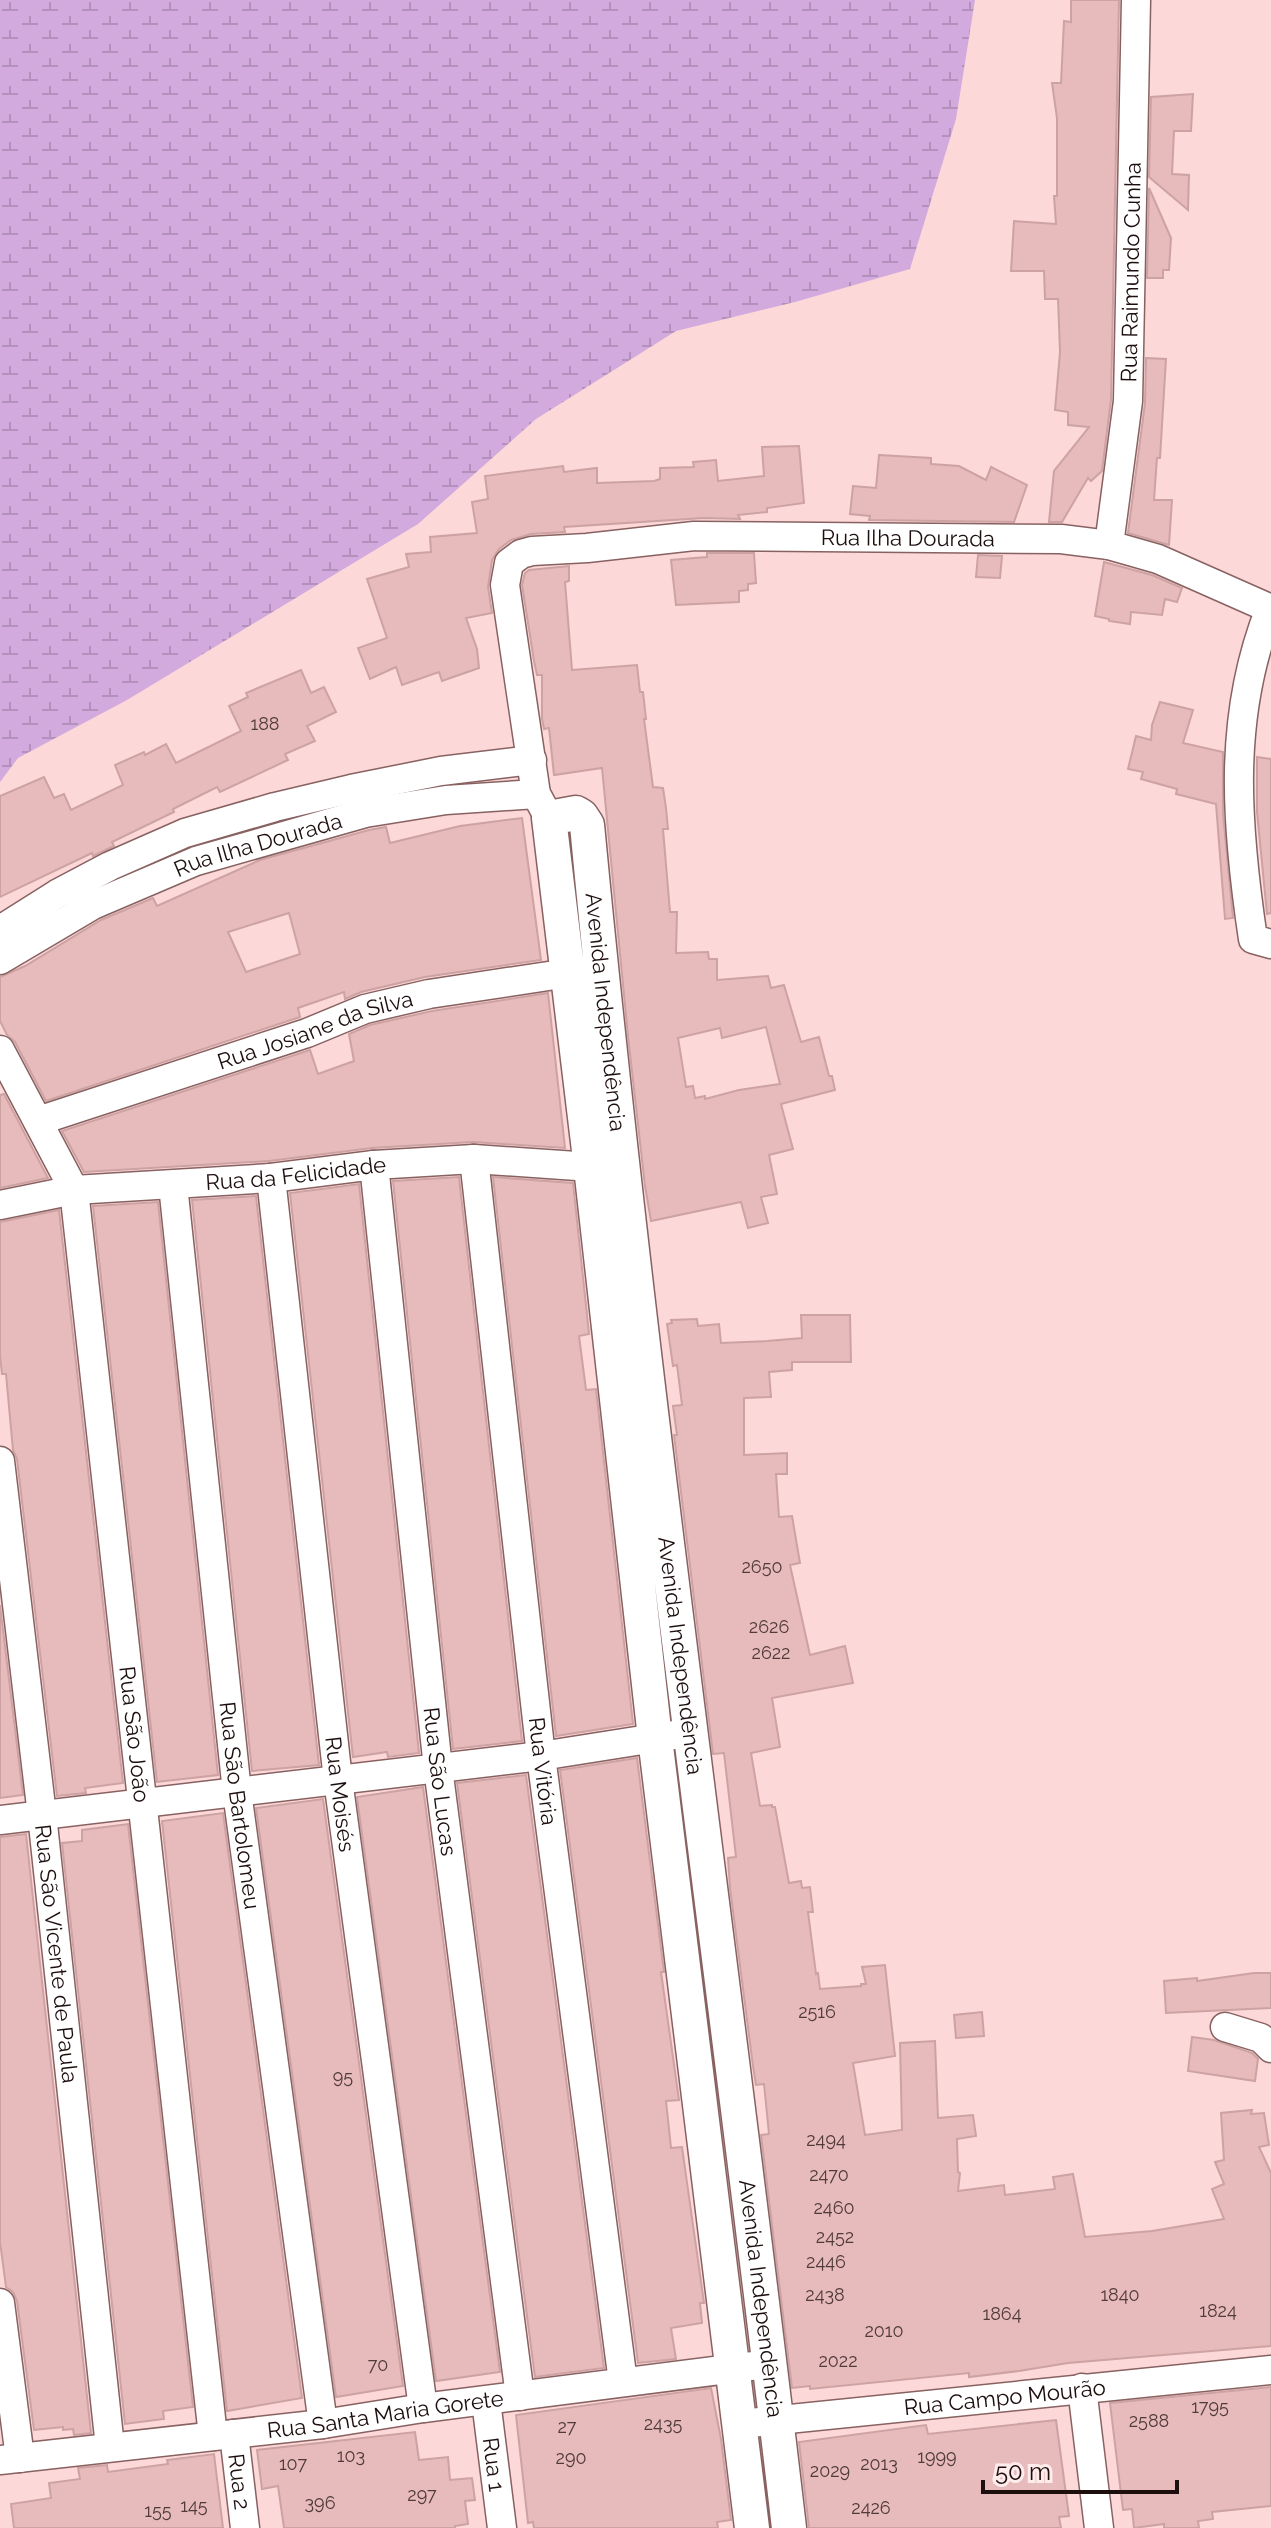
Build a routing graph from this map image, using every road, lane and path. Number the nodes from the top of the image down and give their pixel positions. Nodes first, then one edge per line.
1 (1136, 0) edge
2 (1109, 545) junction
3 (1271, 609) edge
4 (1260, 682) edge
5 (532, 760) junction
6 (441, 771) junction
7 (446, 800) junction
8 (542, 806) junction
9 (185, 833) junction
10 (196, 861) junction
11 (0, 930) edge
12 (1271, 944) edge
13 (0, 960) edge
14 (584, 970) junction
15 (0, 1050) edge
16 (38, 1121) junction
17 (474, 1159) junction
18 (374, 1165) junction
19 (606, 1165) junction
20 (271, 1178) junction
21 (173, 1185) junction
22 (74, 1190) junction
23 (0, 1205) edge
24 (655, 1437) junction
25 (621, 1440) junction
26 (0, 1461) edge
27 (689, 1733) junction
28 (655, 1738) junction
29 (541, 1756) junction
30 (438, 1768) junction
31 (338, 1780) junction
32 (237, 1792) junction
33 (142, 1803) junction
34 (42, 1815) junction
35 (0, 1820) edge
36 (1225, 2027) dead end
37 (1271, 2048) edge
38 (733, 2054) junction
39 (695, 2059) junction
40 (0, 2303) edge
41 (768, 2364) junction
42 (731, 2368) junction
43 (1271, 2370) edge
44 (623, 2382) junction
45 (1082, 2388) junction
46 (520, 2396) junction
47 (486, 2401) junction
48 (423, 2408) junction
49 (776, 2419) junction
50 (323, 2424) junction
51 (740, 2424) junction
52 (223, 2435) junction
53 (110, 2447) junction
54 (10, 2459) edge
55 (245, 2528) edge
56 (502, 2528) edge
57 (752, 2528) edge
58 (789, 2528) edge
59 (1099, 2528) edge

1 - 2 street, Rua Raimundo Cunha
2 - 3 street, Rua Ilha Dourada
2 - 5 street, Rua Ilha Dourada
3 - 4 street
4 - 12 street
5 - 6 street, Rua Ilha Dourada
5 - 8 street
6 - 7 street
6 - 9 street, Rua Ilha Dourada
7 - 8 street, Rua Ilha Dourada
7 - 10 street, Rua Ilha Dourada
8 - 14 main road, Avenida Independência
9 - 10 street
9 - 11 street, Rua Ilha Dourada
10 - 13 street, Rua Ilha Dourada
14 - 16 street, Rua Josiane da Silva
14 - 19 main road, Avenida Independência
15 - 16 street, Rua São João
16 - 22 street, Rua São João
17 - 18 street, Rua da Felicidade
17 - 19 street, Rua da Felicidade
17 - 29 street, Rua Vitória
18 - 20 street, Rua da Felicidade
18 - 30 street, Rua São Lucas
19 - 24 main road, Avenida Independência
19 - 25 main road, Avenida Independência
20 - 21 street, Rua da Felicidade
20 - 31 street, Rua Moisés
21 - 22 street, Rua da Felicidade
21 - 32 street, Rua São Bartolomeu
22 - 23 street, Rua da Felicidade
22 - 33 street, Rua São João
24 - 25 main road
24 - 27 main road, Avenida Independência
25 - 28 main road, Avenida Independência
26 - 34 street, Rua São Vicente de Paula
27 - 28 street
27 - 38 main road, Avenida Independência
28 - 29 street
28 - 39 main road, Avenida Independência
29 - 30 street
29 - 44 street, Rua Vitória
30 - 31 street
30 - 46 street, Rua São Lucas
31 - 32 street
31 - 48 street, Rua Moisés
32 - 33 street
32 - 50 street, Rua São Bartolomeu
33 - 34 street
33 - 52 street, Rua São João
34 - 35 street
34 - 53 street, Rua São Vicente de Paula
36 - 37 street
38 - 39 main road
38 - 41 main road, Avenida Independência
39 - 42 main road, Avenida Independência
40 - 54 street
41 - 42 street, Rua Santa Maria Gorete
41 - 49 main road, Avenida Independência
42 - 44 street, Rua Santa Maria Gorete
42 - 51 main road, Avenida Independência
43 - 45 street, Rua Campo Mourão
44 - 46 street, Rua Santa Maria Gorete
45 - 49 street, Rua Campo Mourão
45 - 59 street
46 - 47 street, Rua Santa Maria Gorete
47 - 48 street, Rua Santa Maria Gorete
47 - 56 street, Rua 1
48 - 50 street, Rua Santa Maria Gorete
49 - 51 street, Rua Campo Mourão
49 - 58 main road, Avenida Independência
50 - 52 street, Rua Santa Maria Gorete
51 - 57 main road, Avenida Independência
52 - 53 street, Rua Santa Maria Gorete
52 - 55 street, Rua 2
53 - 54 street, Rua Santa Maria Gorete

